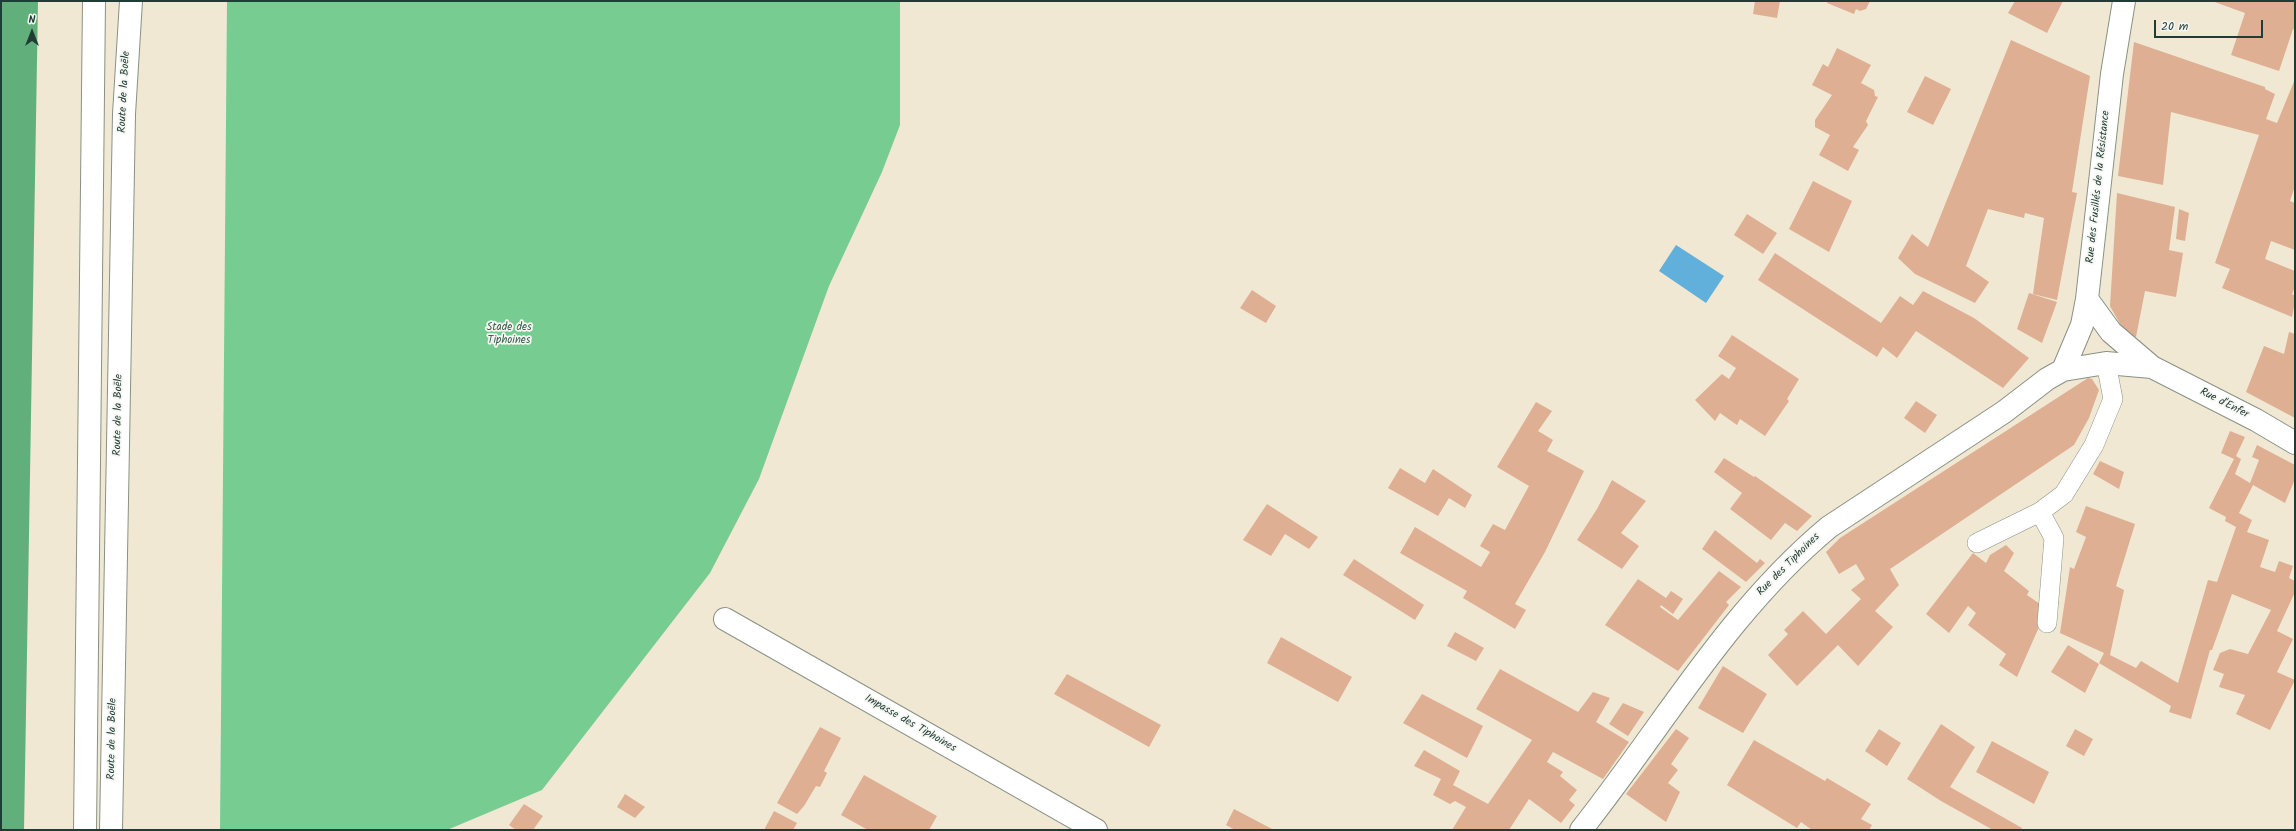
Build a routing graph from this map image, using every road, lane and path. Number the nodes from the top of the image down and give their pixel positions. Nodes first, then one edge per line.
1 (94, 1) edge
2 (130, 1) edge
3 (2124, 1) edge
4 (2087, 299) junction
5 (2106, 362) junction
6 (2152, 367) junction
7 (2063, 370) junction
8 (2295, 443) edge
9 (2040, 512) junction
10 (1977, 543) dead end
11 (725, 619) dead end
12 (2047, 623) dead end
13 (85, 830) edge
14 (112, 830) edge
15 (1096, 830) edge
16 (1581, 830) edge

1 - 13 street
2 - 14 street, Route de la Boële
3 - 4 street, Rue des Fusillés de la Résistance
4 - 6 street, Rue d'Enfer
4 - 7 street, Rue des Fusillés de la Résistance
5 - 6 street, Rue d'Enfer
5 - 7 street, Rue d'Enfer
5 - 9 lane
6 - 8 street, Rue d'Enfer
7 - 16 street, Rue des Tiphoines
9 - 10 lane
9 - 12 lane
11 - 15 street, Impasse des Tiphoines

